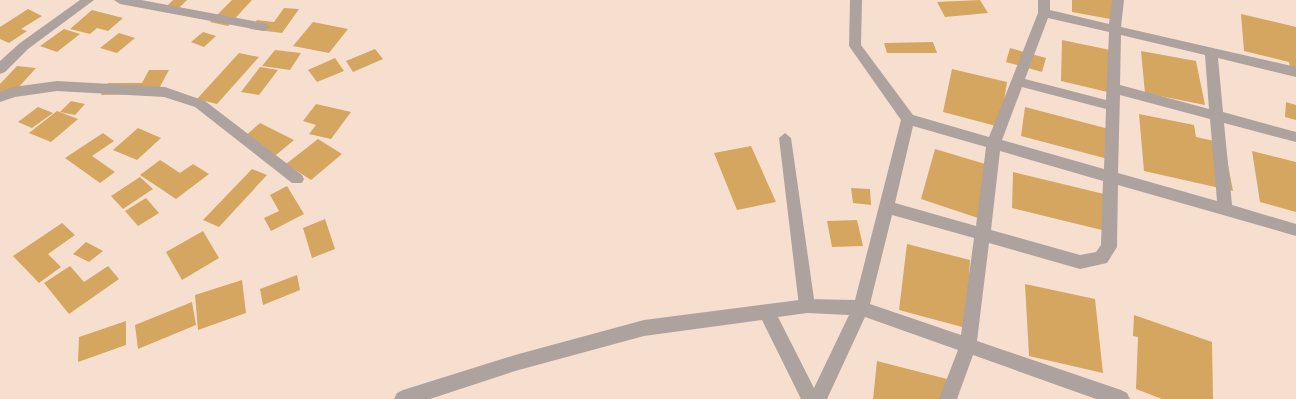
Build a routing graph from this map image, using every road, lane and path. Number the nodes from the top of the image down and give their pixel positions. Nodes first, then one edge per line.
1 (88, 0) edge
2 (120, 0) edge
3 (856, 0) edge
4 (1118, 0) edge
5 (1044, 7) edge
6 (264, 27) dead end
7 (1115, 30) junction
8 (1211, 53) junction
9 (0, 69) edge
10 (1296, 72) edge
11 (1016, 81) junction
12 (1113, 88) junction
13 (0, 97) edge
14 (1112, 106) junction
15 (1218, 116) junction
16 (908, 119) junction
17 (1296, 137) edge
18 (785, 138) dead end
19 (994, 142) junction
20 (1109, 177) junction
21 (297, 178) dead end
22 (886, 207) junction
23 (1224, 210) junction
24 (1296, 230) edge
25 (982, 234) junction
26 (807, 306) junction
27 (861, 308) junction
28 (766, 311) junction
29 (968, 346) junction
30 (403, 399) edge
31 (810, 399) edge
32 (818, 399) edge
33 (948, 399) edge
34 (1121, 399) edge

1 - 9 street
2 - 6 street
3 - 16 street
4 - 7 street
5 - 7 street
5 - 11 street
7 - 8 street
7 - 12 street
8 - 10 street
8 - 15 street
11 - 14 street
11 - 19 street
12 - 14 street
12 - 15 street
13 - 21 street
14 - 20 street
15 - 17 street
15 - 23 street
16 - 19 street
16 - 22 street
18 - 26 lane
19 - 20 street
19 - 25 street
20 - 23 street
20 - 25 street
22 - 25 street
22 - 27 street
23 - 24 street
25 - 29 street
26 - 27 street
26 - 28 street
27 - 29 street
27 - 32 street
28 - 30 street
28 - 31 street
29 - 33 street
29 - 34 street

